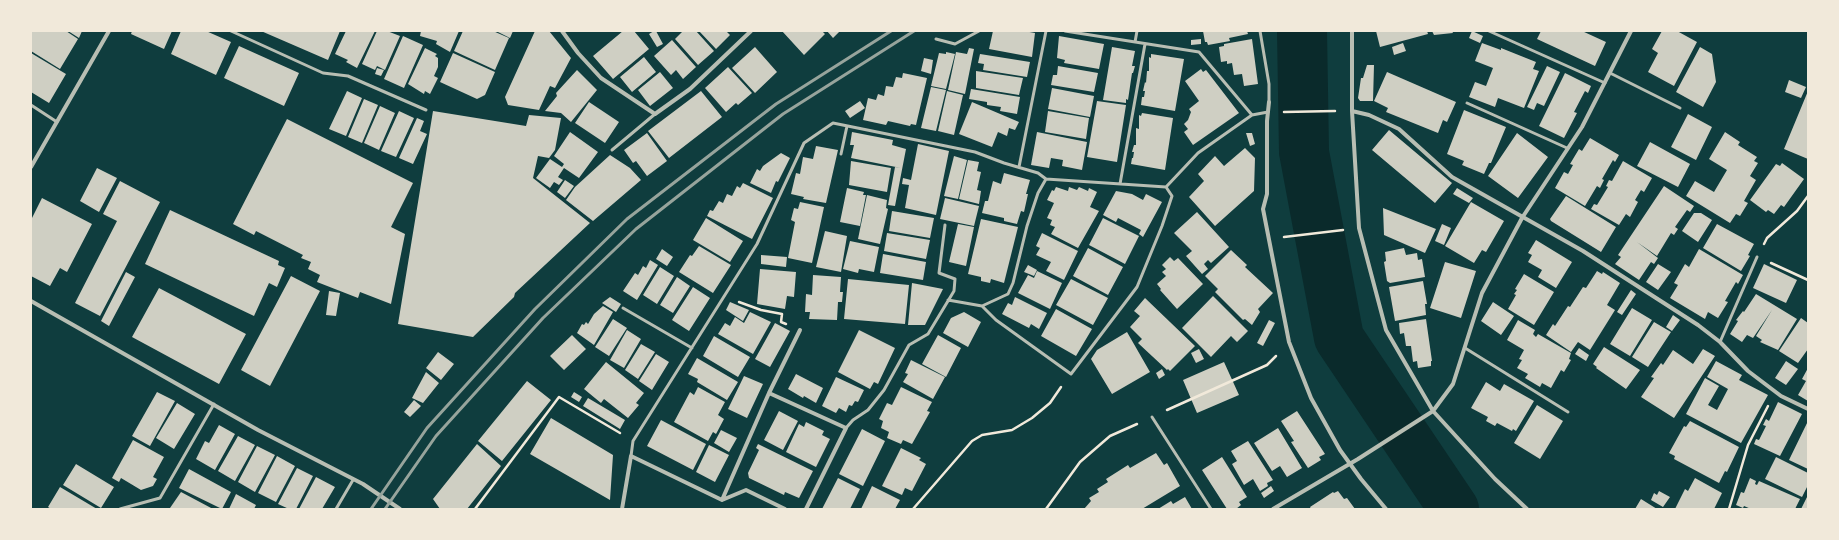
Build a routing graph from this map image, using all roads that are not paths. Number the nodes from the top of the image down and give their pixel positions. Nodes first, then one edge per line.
1 (109, 31) edge
2 (230, 31) edge
3 (562, 31) edge
4 (751, 31) edge
5 (980, 31) edge
6 (1046, 31) edge
7 (1065, 31) edge
8 (1137, 31) edge
9 (1260, 31) edge
10 (1352, 31) edge
11 (1490, 31) edge
12 (1631, 31) edge
13 (936, 39) dead end
14 (1135, 42) junction
15 (1145, 44) junction
16 (1610, 73) junction
17 (1605, 82) junction
18 (1269, 102) joint
19 (1467, 103) dead end
20 (31, 105) edge
21 (1680, 108) dead end
22 (426, 110) dead end
23 (1352, 111) junction
24 (1268, 112) junction
25 (655, 114) junction
26 (1252, 115) junction
27 (57, 122) junction
28 (847, 126) junction
29 (1567, 148) junction
30 (612, 150) dead end
31 (841, 154) dead end
32 (32, 162) edge
33 (1019, 167) junction
34 (31, 168) edge
35 (1046, 179) junction
36 (1120, 184) junction
37 (1166, 187) junction
38 (1522, 218) junction
39 (945, 225) dead end
40 (1757, 257) road end
41 (948, 300) junction
42 (31, 301) edge
43 (982, 306) junction
44 (623, 308) dead end
45 (800, 330) road end
46 (1720, 342) junction
47 (692, 348) junction
48 (1465, 348) junction
49 (769, 393) junction
50 (214, 404) junction
51 (1808, 409) edge
52 (1433, 411) junction
53 (1568, 412) dead end
54 (1152, 417) dead end
55 (846, 428) junction
56 (631, 456) junction
57 (1350, 464) junction
58 (353, 480) junction
59 (722, 500) junction
60 (1279, 507) edge
61 (120, 509) edge
62 (336, 509) edge
63 (400, 509) edge
64 (622, 509) edge
65 (785, 509) edge
66 (806, 509) edge
67 (1211, 509) edge
68 (1273, 509) edge
69 (1386, 509) edge
70 (1527, 509) edge

1 - 27 street
2 - 22 lane
3 - 25 street
4 - 25 street
5 - 13 lane
6 - 33 lane
7 - 14 lane
8 - 14 lane
9 - 18 lane
10 - 23 street
11 - 17 lane
12 - 16 street
14 - 15 lane
15 - 26 lane
15 - 36 lane
16 - 17 street
16 - 21 lane
17 - 29 street
18 - 24 street
19 - 29 lane
20 - 27 lane
23 - 38 street
23 - 52 street
24 - 26 lane
24 - 57 street
25 - 30 lane
26 - 37 lane
27 - 32 street
28 - 31 lane
28 - 33 lane
28 - 47 lane
29 - 38 street
32 - 34 street
33 - 35 lane
35 - 36 lane
35 - 43 lane
36 - 37 lane
37 - 43 lane
38 - 46 street
38 - 48 street
39 - 41 lane
40 - 46 lane
41 - 43 lane
41 - 55 lane
42 - 50 street
44 - 47 lane
45 - 49 street
46 - 51 street
47 - 56 lane
48 - 52 street
48 - 53 lane
49 - 55 street
49 - 59 street
50 - 58 street
50 - 61 lane
52 - 57 street
52 - 70 street
54 - 67 lane
55 - 66 street
56 - 59 street
56 - 64 street
57 - 60 street
57 - 69 street
58 - 62 lane
58 - 63 street
59 - 65 street
60 - 68 street

